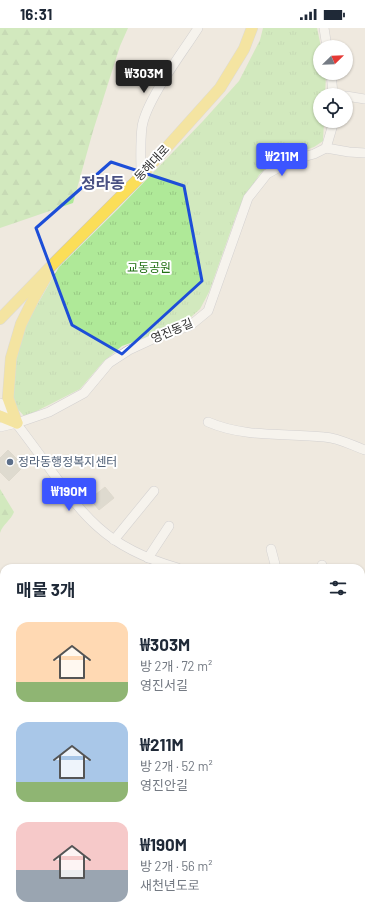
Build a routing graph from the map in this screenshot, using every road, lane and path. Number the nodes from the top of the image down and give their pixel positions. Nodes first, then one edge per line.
1 (198, 28) edge
2 (252, 28) edge
3 (324, 28) edge
4 (326, 40) edge
5 (353, 97) edge
6 (365, 99) edge
7 (332, 128) edge
8 (326, 148) junction
9 (365, 153) edge
10 (141, 176) junction
11 (57, 260) junction
12 (0, 319) edge
13 (0, 403) edge
14 (0, 416) edge
15 (208, 422) dead end
16 (17, 423) junction
17 (0, 427) edge
18 (365, 450) edge
19 (154, 491) dead end
20 (169, 526) dead end
21 (114, 540) junction
22 (271, 549) dead end
23 (148, 558) junction
24 (166, 564) edge
25 (275, 564) edge

1 - 10 street
2 - 10 main road, 동해대로
3 - 4 street
5 - 6 street
7 - 8 street
8 - 9 street
8 - 16 street, 영진동길
10 - 11 main road, 동해대로
11 - 12 main road, 동해대로
11 - 16 main road
13 - 16 street
14 - 16 main road
15 - 18 street
16 - 17 street, 영진동길
16 - 21 street
19 - 21 street
20 - 23 street
21 - 23 street
22 - 25 street
23 - 24 street

